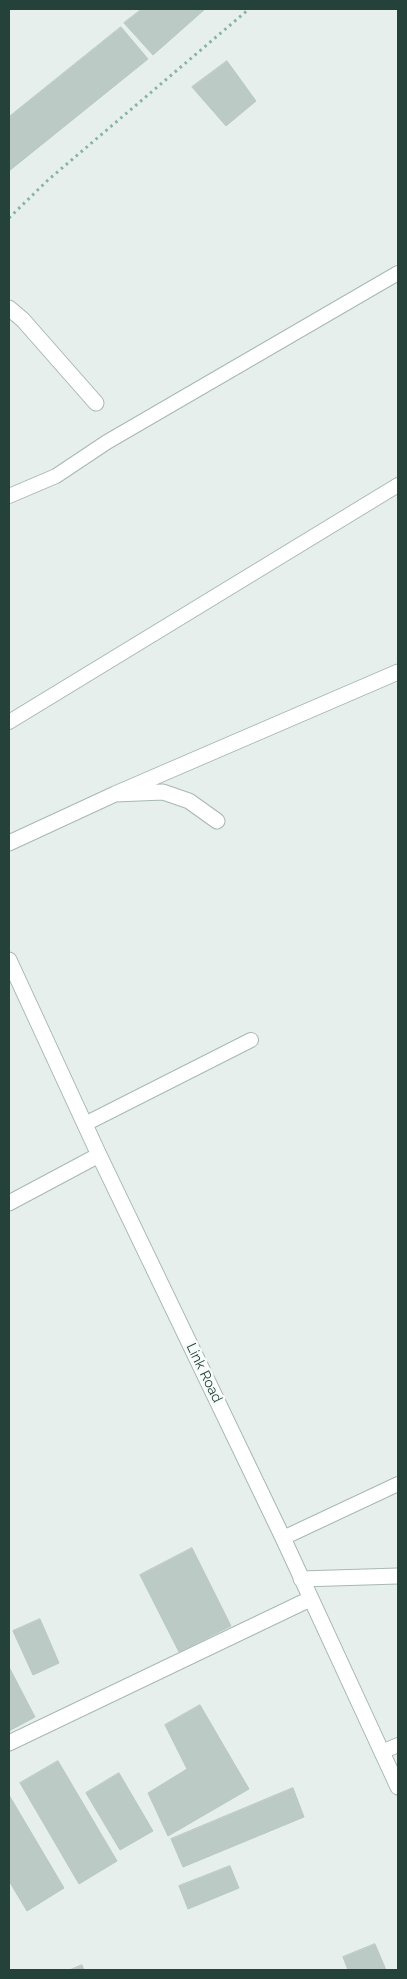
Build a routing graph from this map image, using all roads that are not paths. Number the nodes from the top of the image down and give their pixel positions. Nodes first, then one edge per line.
1 (398, 273) edge
2 (9, 308) edge
3 (96, 403) dead end
4 (398, 484) edge
5 (9, 496) edge
6 (398, 672) edge
7 (9, 722) edge
8 (115, 794) junction
9 (217, 821) dead end
10 (9, 843) edge
11 (9, 960) edge
12 (251, 1040) dead end
13 (85, 1124) junction
14 (99, 1155) junction
15 (9, 1203) edge
16 (398, 1484) edge
17 (283, 1538) junction
18 (398, 1576) edge
19 (301, 1579) junction
20 (310, 1599) junction
21 (9, 1743) edge
22 (398, 1745) edge
23 (382, 1752) junction
24 (398, 1787) edge

1 - 5 lane
2 - 3 street
4 - 7 lane
6 - 8 street
8 - 9 street
8 - 10 street
11 - 13 street, Link Road
12 - 13 lane
13 - 14 street, Link Road
14 - 15 street
14 - 17 street, Link Road
16 - 17 lane
17 - 19 street, Link Road
18 - 19 street
19 - 20 street, Link Road
20 - 21 street
20 - 23 street, Link Road
22 - 23 lane
23 - 24 street, Link Road

